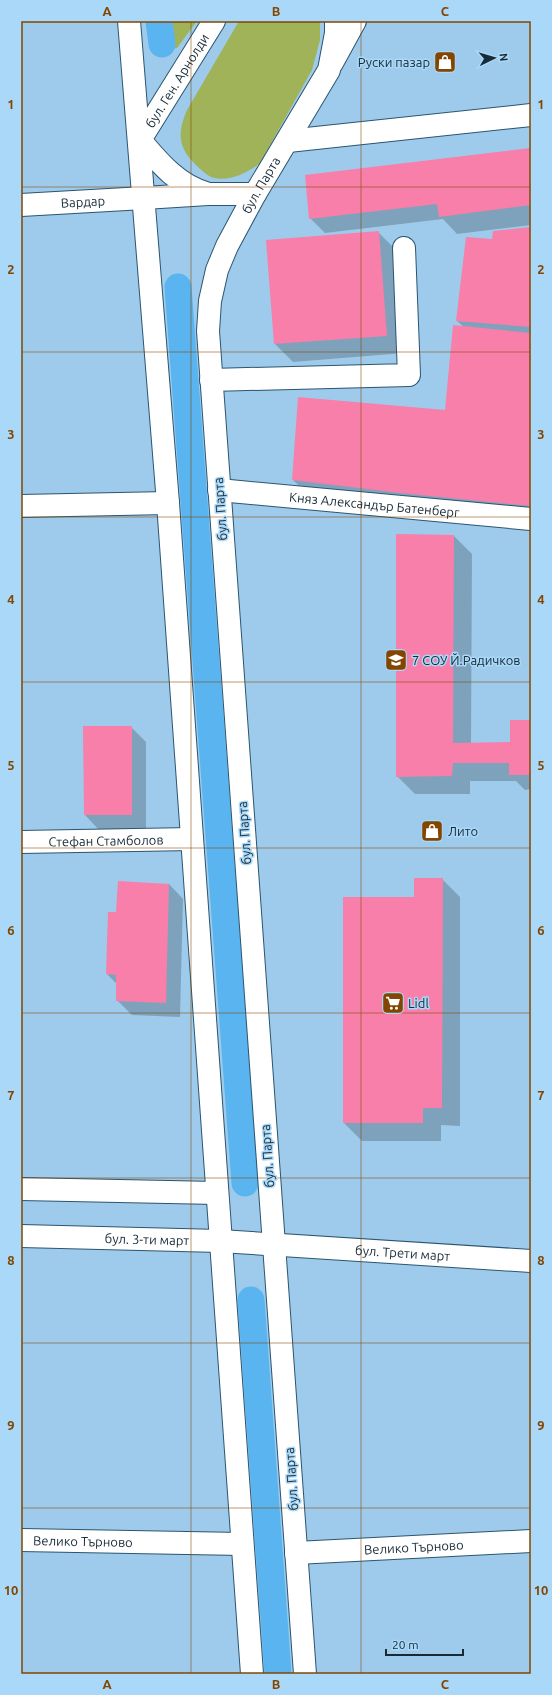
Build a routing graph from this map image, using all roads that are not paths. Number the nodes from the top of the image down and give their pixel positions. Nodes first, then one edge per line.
1 (129, 21) edge
2 (214, 21) edge
3 (336, 21) edge
4 (356, 21) edge
5 (329, 70) junction
6 (531, 115) edge
7 (140, 140) junction
8 (288, 141) junction
9 (208, 194) junction
10 (256, 194) junction
11 (144, 198) junction
12 (21, 205) edge
13 (404, 248) dead end
14 (211, 380) junction
15 (219, 490) junction
16 (168, 503) junction
17 (21, 506) edge
18 (531, 519) edge
19 (192, 839) junction
20 (21, 842) edge
21 (21, 1189) edge
22 (216, 1193) junction
23 (21, 1236) edge
24 (220, 1241) junction
25 (274, 1244) junction
26 (531, 1262) edge
27 (21, 1540) edge
28 (531, 1541) edge
29 (242, 1544) junction
30 (296, 1553) junction
31 (252, 1674) edge
32 (305, 1674) edge

1 - 7 main road
2 - 7 main road, бул. Ген. Арнолди
3 - 5 main road, бул. Парта
4 - 5 main road
5 - 8 main road, бул. Парта
6 - 8 main road
7 - 9 main road
7 - 11 main road
8 - 10 main road, бул. Парта
9 - 10 main road, Вардар
9 - 11 main road, Вардар
10 - 14 main road, бул. Парта
11 - 12 main road, Вардар
11 - 16 main road
13 - 14 main road
14 - 15 main road, бул. Парта
15 - 18 main road, Княз Александър Батенберг
15 - 25 main road, бул. Парта
16 - 17 main road
16 - 19 main road
19 - 20 main road, Стефан Стамболов
19 - 22 main road
21 - 22 main road
22 - 24 main road
23 - 24 main road, бул. 3-ти март
24 - 25 main road, бул. 3-ти март
24 - 29 main road
25 - 26 main road, бул. Трети март
25 - 30 main road, бул. Парта
27 - 29 main road, Велико Търново
28 - 30 main road, Велико Търново
29 - 31 main road
30 - 32 main road, бул. Парта

